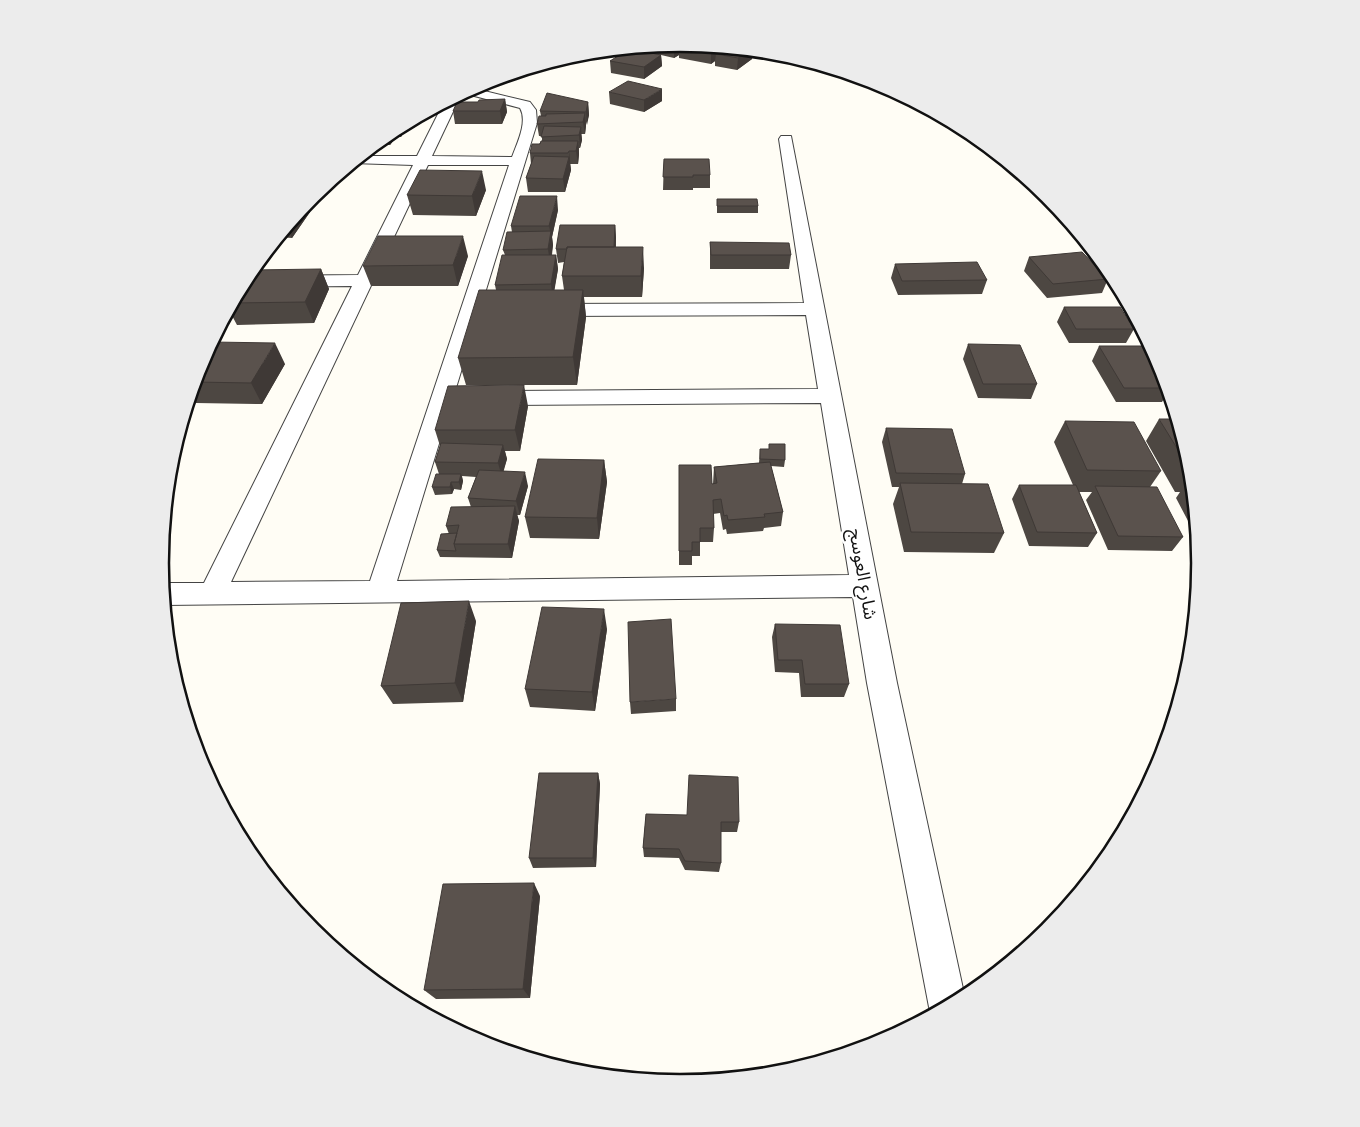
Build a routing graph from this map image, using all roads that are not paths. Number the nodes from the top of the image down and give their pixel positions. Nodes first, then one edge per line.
1 (479, 93) edge
2 (447, 109) edge
3 (786, 139) dead end
4 (367, 160) edge
5 (422, 160) junction
6 (519, 161) junction
7 (364, 280) junction
8 (254, 282) edge
9 (815, 309) junction
10 (530, 310) edge
11 (831, 396) junction
12 (459, 398) junction
13 (865, 586) junction
14 (380, 592) junction
15 (170, 594) edge
16 (212, 594) junction
17 (946, 999) edge

1 - 6 street
2 - 5 street
3 - 9 street, شارع العوسج
4 - 5 street
5 - 6 street
5 - 7 street
6 - 12 street
7 - 8 street
7 - 16 street
9 - 10 street
9 - 11 street, شارع العوسج
11 - 12 street
11 - 13 street, شارع العوسج
12 - 14 street
13 - 14 street
13 - 17 street, شارع العوسج
14 - 16 street
15 - 16 street

